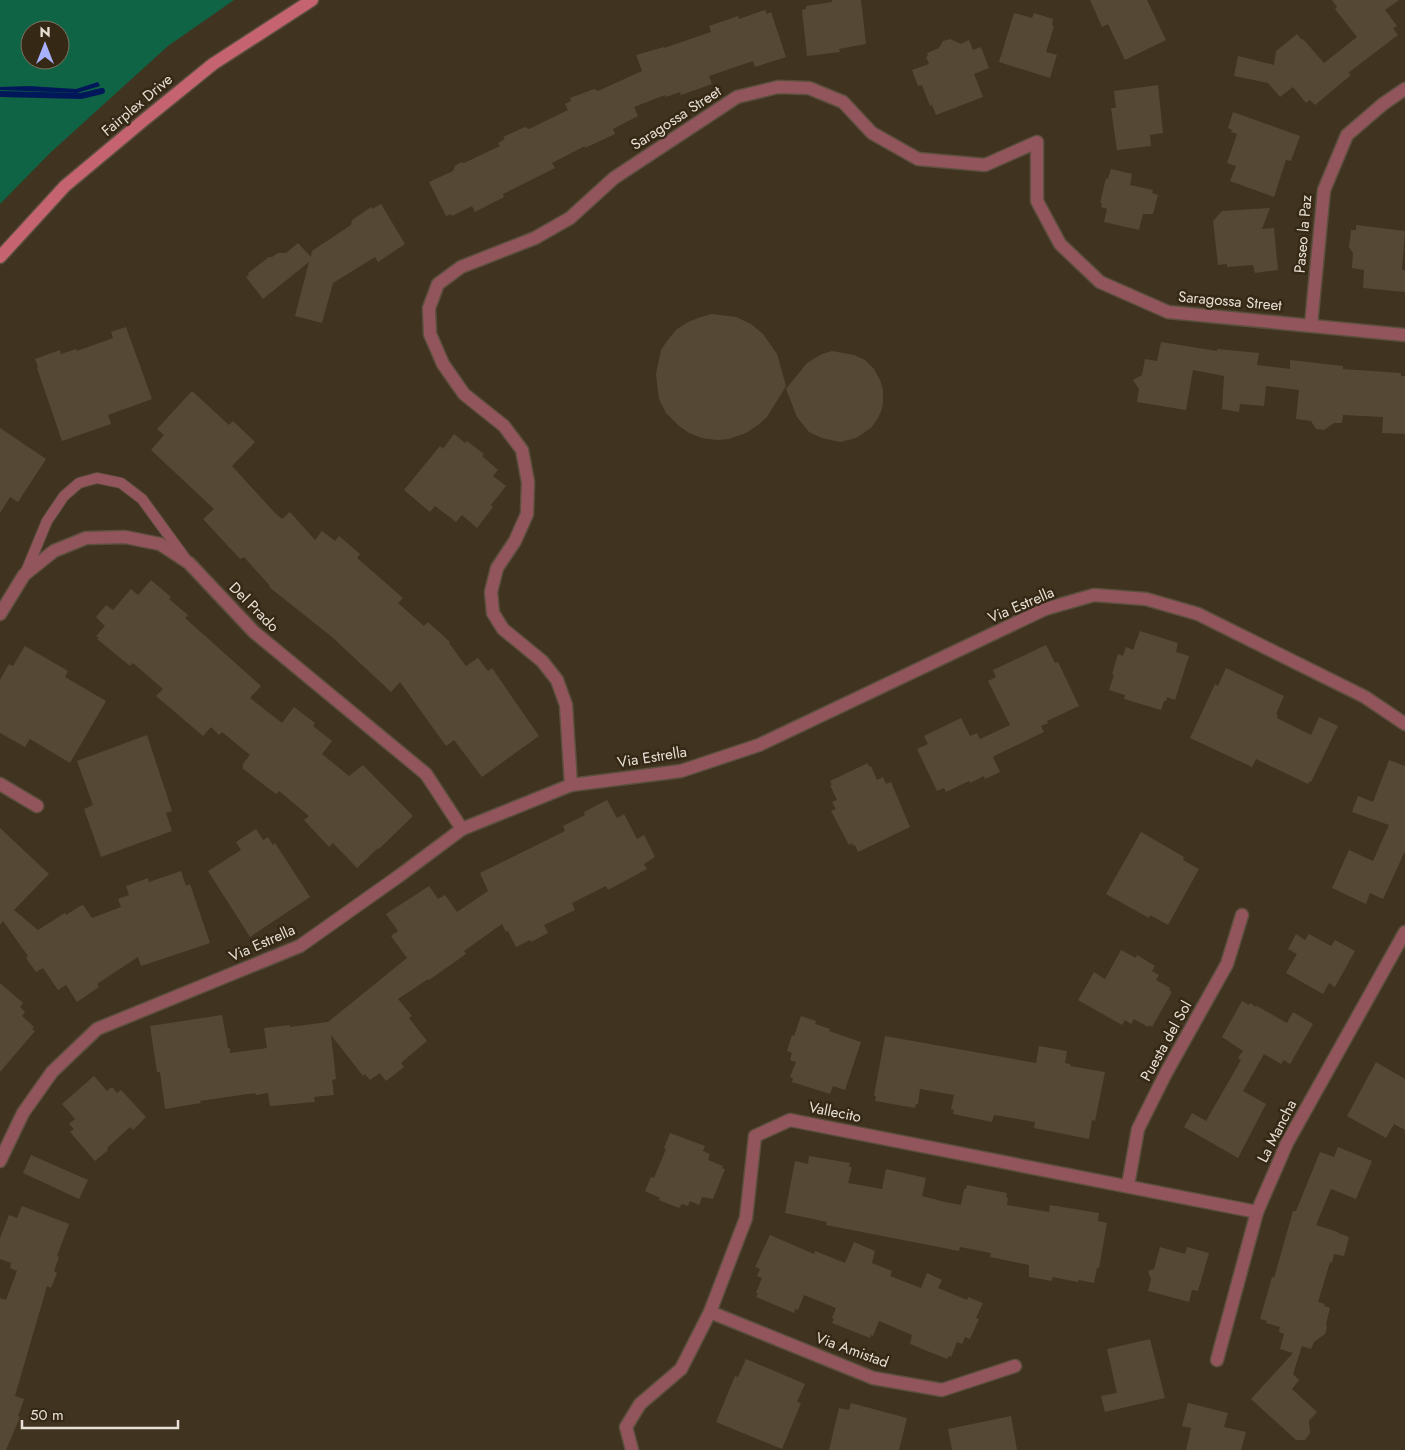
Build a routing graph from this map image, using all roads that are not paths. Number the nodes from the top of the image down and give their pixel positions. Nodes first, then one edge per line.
1 (312, 0) edge
2 (1405, 89) edge
3 (0, 257) edge
4 (1311, 325) junction
5 (1405, 335) edge
6 (189, 563) junction
7 (24, 575) junction
8 (0, 614) edge
9 (1405, 724) edge
10 (0, 784) edge
11 (571, 785) junction
12 (37, 806) dead end
13 (462, 829) junction
14 (1242, 915) dead end
15 (1405, 932) edge
16 (0, 1162) edge
17 (1128, 1185) junction
18 (1257, 1212) junction
19 (710, 1312) junction
20 (1217, 1360) dead end
21 (1015, 1366) dead end
22 (632, 1450) edge

1 - 3 main road, Fairplex Drive
2 - 4 street, Paseo la Paz
4 - 5 street, Saragossa Street
4 - 11 street, Saragossa Street
6 - 7 street, Del Prado
6 - 7 lane
6 - 13 street, Del Prado
7 - 8 street, Del Prado
9 - 11 street, Via Estrella
10 - 12 street
11 - 13 street, Via Estrella
13 - 16 street, Via Estrella
14 - 17 street, Puesta del Sol
15 - 18 street, La Mancha
17 - 18 street, Vallecito
17 - 19 street, Vallecito
18 - 20 street, La Mancha
19 - 21 street, Via Amistad
19 - 22 street, Vallecito

